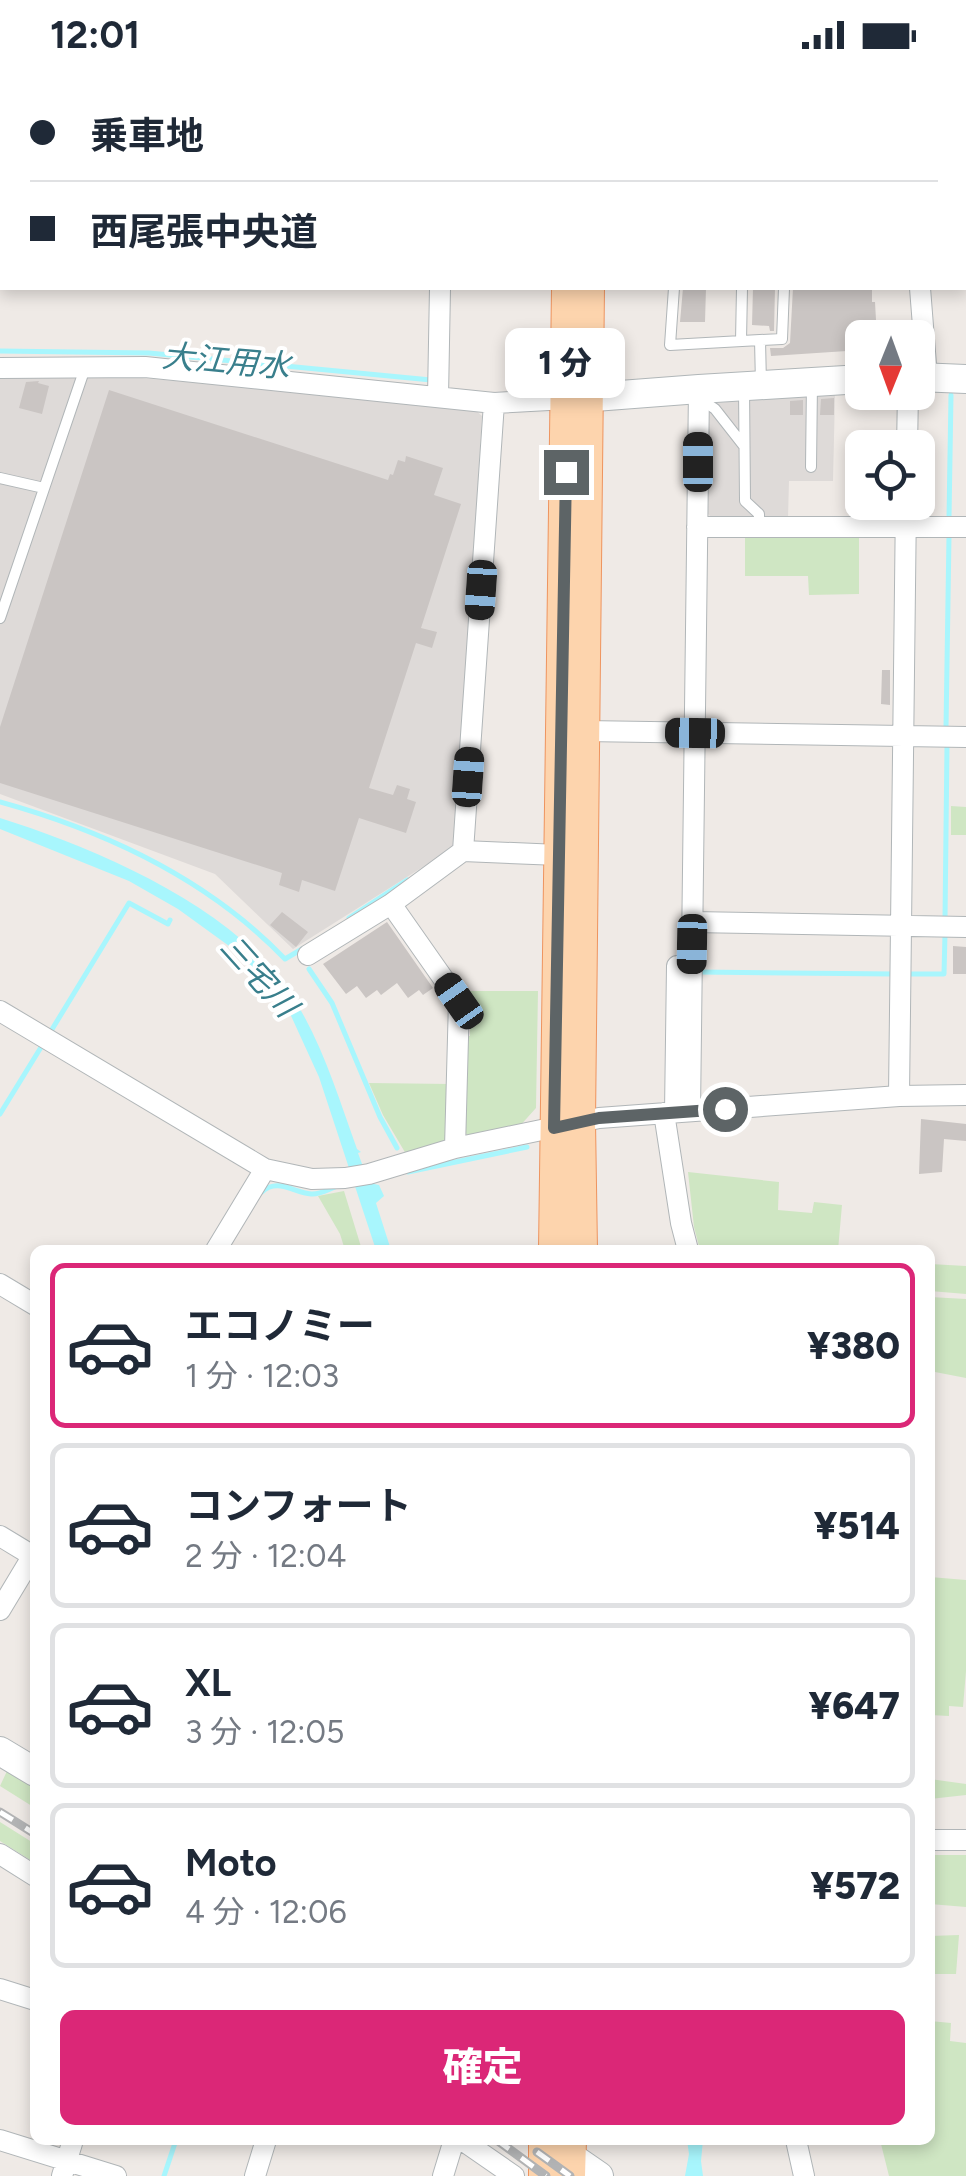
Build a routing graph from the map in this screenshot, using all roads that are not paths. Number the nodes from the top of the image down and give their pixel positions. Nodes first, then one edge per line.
1 (440, 290) edge
2 (567, 290) edge
3 (589, 290) edge
4 (674, 290) edge
5 (742, 290) edge
6 (784, 290) edge
7 (920, 290) edge
8 (919, 320) edge
9 (760, 340) junction
10 (741, 341) junction
11 (86, 367) junction
12 (0, 368) edge
13 (966, 379) edge
14 (845, 380) edge
15 (935, 381) edge
16 (812, 382) junction
17 (753, 385) junction
18 (438, 387) junction
19 (699, 393) junction
20 (577, 399) junction
21 (494, 403) junction
22 (744, 446) junction
23 (810, 467) dead end
24 (0, 478) edge
25 (44, 488) junction
26 (906, 520) edge
27 (697, 526) junction
28 (759, 526) junction
29 (906, 527) junction
30 (966, 527) edge
31 (0, 618) edge
32 (584, 731) junction
33 (695, 733) junction
34 (904, 736) junction
35 (966, 737) edge
36 (463, 852) junction
37 (559, 855) junction
38 (391, 904) junction
39 (692, 922) junction
40 (901, 926) junction
41 (966, 927) edge
42 (308, 956) dead end
43 (0, 1011) edge
44 (966, 1095) edge
45 (899, 1096) junction
46 (676, 1112) junction
47 (567, 1125) junction
48 (455, 1148) junction
49 (265, 1169) junction
50 (219, 1245) edge
51 (555, 1245) edge
52 (581, 1245) edge
53 (687, 1245) edge
54 (0, 1284) edge
55 (30, 1301) edge
56 (0, 1536) edge
57 (30, 1552) edge
58 (27, 1584) edge
59 (0, 1610) edge
60 (0, 1750) edge
61 (30, 1769) edge
62 (935, 1840) edge
63 (966, 1840) edge
64 (0, 1854) edge
65 (30, 1873) edge
66 (0, 1989) edge
67 (30, 1998) edge
68 (0, 2140) edge
69 (264, 2145) edge
70 (452, 2145) edge
71 (469, 2145) edge
72 (797, 2145) edge
73 (561, 2150) edge
74 (67, 2159) edge
75 (116, 2176) edge
76 (255, 2176) edge
77 (443, 2176) edge
78 (514, 2176) edge
79 (544, 2176) edge
80 (599, 2176) edge
81 (804, 2176) edge

1 - 18 street
2 - 20 main road
3 - 20 main road
4 - 10 lane
5 - 10 lane
6 - 9 lane
7 - 8 street
9 - 10 lane
9 - 17 lane
11 - 12 street
11 - 18 street
11 - 25 lane
13 - 15 street
14 - 16 street
16 - 17 street
16 - 23 lane
17 - 19 street
17 - 22 lane
18 - 21 street
19 - 20 street
19 - 22 lane
19 - 27 street
20 - 21 street
20 - 32 main road
20 - 37 main road
21 - 36 street
22 - 28 lane
24 - 25 lane
25 - 31 lane
26 - 29 street
27 - 28 street
27 - 33 street
28 - 29 street
29 - 30 street
29 - 34 street
32 - 33 street
32 - 47 main road
33 - 34 street
33 - 39 street
34 - 35 street
34 - 40 street
36 - 37 street
36 - 38 street
37 - 47 main road
38 - 42 street
38 - 48 street
39 - 40 street
39 - 46 street
40 - 41 street
40 - 45 street
43 - 49 street
44 - 45 street
45 - 46 street
46 - 47 street
46 - 53 street
47 - 48 street
47 - 51 main road
47 - 52 main road
48 - 49 street
49 - 50 street
54 - 55 street
56 - 57 street
58 - 59 street
60 - 61 street
62 - 63 street
64 - 65 street
66 - 67 street
68 - 74 street
69 - 76 street
70 - 77 street
71 - 78 street
72 - 81 street
73 - 79 main road
73 - 80 street
74 - 75 street

